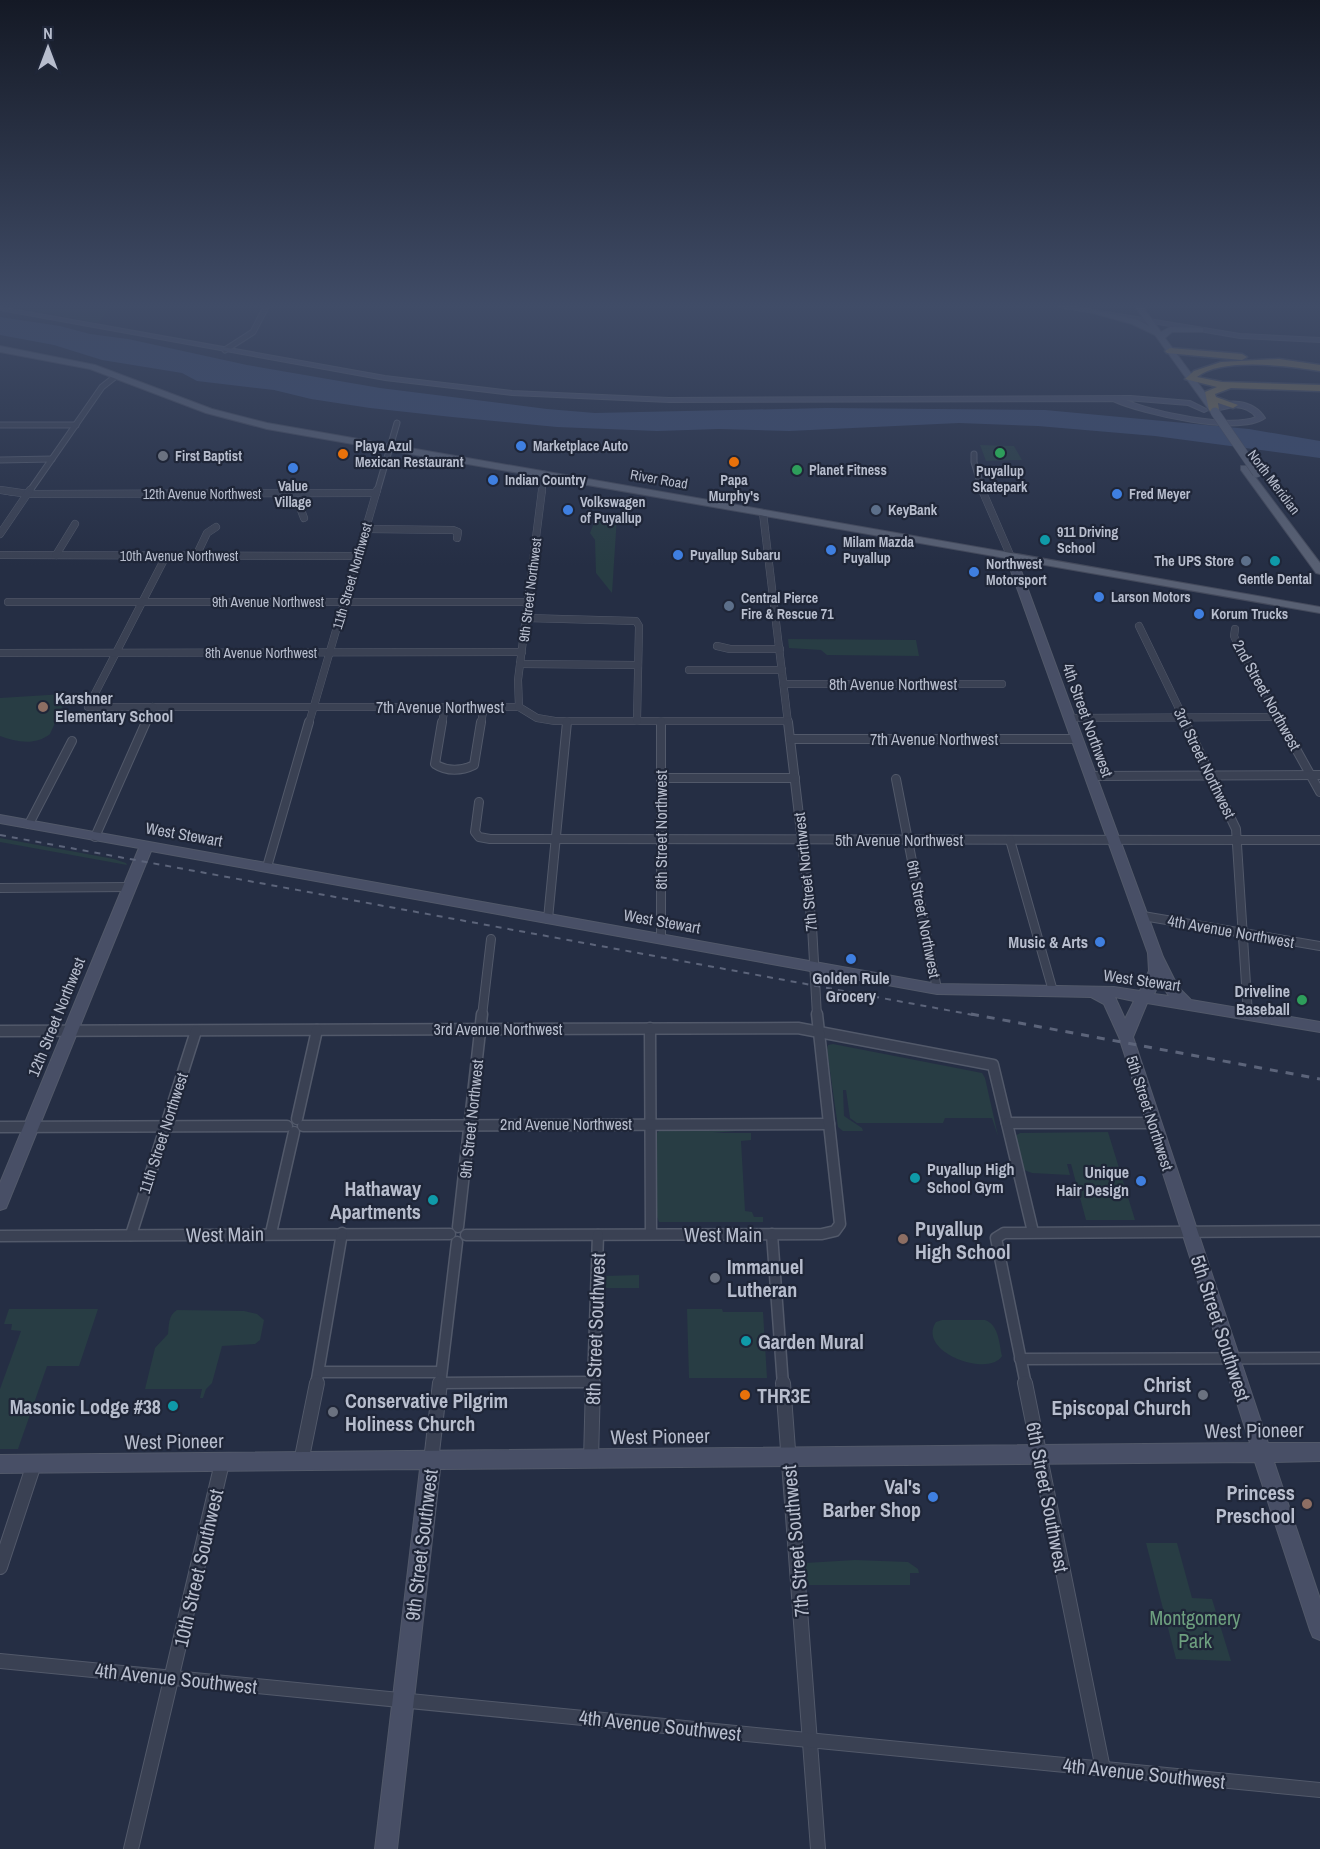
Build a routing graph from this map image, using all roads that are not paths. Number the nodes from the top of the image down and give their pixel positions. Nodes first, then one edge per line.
1 (98, 393) edge
2 (162, 393) edge
3 (532, 393) edge
4 (1195, 393) edge
5 (1201, 393) edge
6 (1210, 393) edge
7 (1196, 396) junction
8 (1114, 398) junction
9 (1210, 398) junction
10 (1176, 402) junction
11 (1233, 405) junction
12 (1210, 411) junction
13 (397, 423) dead end
14 (0, 425) edge
15 (76, 425) junction
16 (389, 447) junction
17 (974, 454) dead end
18 (52, 459) junction
19 (0, 460) edge
20 (544, 474) junction
21 (0, 490) edge
22 (28, 494) junction
23 (307, 494) junction
24 (376, 494) junction
25 (764, 513) junction
26 (304, 518) dead end
27 (75, 524) dead end
28 (216, 527) dead end
29 (366, 529) junction
30 (0, 534) edge
31 (457, 538) dead end
32 (0, 555) edge
33 (56, 555) junction
34 (166, 556) junction
35 (196, 556) junction
36 (358, 556) junction
37 (1011, 557) junction
38 (1320, 560) edge
39 (1320, 571) edge
40 (142, 601) junction
41 (8, 602) dead end
42 (528, 602) junction
43 (345, 603) junction
44 (1320, 607) edge
45 (526, 618) junction
46 (1139, 626) dead end
47 (1234, 629) dead end
48 (717, 646) dead end
49 (780, 649) junction
50 (116, 652) junction
51 (522, 652) junction
52 (0, 653) edge
53 (330, 653) junction
54 (520, 664) junction
55 (638, 665) junction
56 (689, 670) dead end
57 (782, 670) junction
58 (784, 684) junction
59 (1002, 684) dead end
60 (314, 706) junction
61 (153, 707) junction
62 (445, 707) junction
63 (484, 707) junction
64 (519, 707) junction
65 (1279, 717) junction
66 (1070, 718) junction
67 (1182, 718) junction
68 (567, 721) junction
69 (637, 721) junction
70 (661, 721) junction
71 (788, 722) junction
72 (790, 739) junction
73 (1077, 739) junction
74 (72, 741) dead end
75 (1316, 775) edge
76 (1091, 776) junction
77 (1210, 776) junction
78 (661, 778) junction
79 (795, 778) junction
80 (896, 779) dead end
81 (1320, 792) edge
82 (479, 802) dead end
83 (0, 819) edge
84 (29, 824) junction
85 (95, 837) junction
86 (556, 840) junction
87 (661, 840) junction
88 (802, 840) junction
89 (908, 840) junction
90 (1010, 840) junction
91 (1114, 840) junction
92 (1320, 840) edge
93 (1238, 841) junction
94 (147, 845) junction
95 (267, 867) junction
96 (130, 887) junction
97 (0, 888) edge
98 (1143, 916) junction
99 (548, 919) junction
100 (1244, 933) junction
101 (491, 939) dead end
102 (661, 939) junction
103 (1320, 946) edge
104 (1155, 953) junction
105 (814, 968) junction
106 (938, 989) junction
107 (1053, 991) junction
108 (1090, 991) junction
109 (1145, 997) junction
110 (1189, 1005) junction
111 (1248, 1015) junction
112 (1320, 1027) edge
113 (650, 1028) junction
114 (481, 1029) junction
115 (317, 1030) junction
116 (0, 1031) edge
117 (70, 1031) junction
118 (196, 1031) junction
119 (818, 1031) junction
120 (1126, 1037) junction
121 (650, 1123) junction
122 (1007, 1123) junction
123 (1154, 1123) junction
124 (470, 1124) junction
125 (830, 1124) junction
126 (165, 1126) junction
127 (295, 1126) junction
128 (0, 1127) edge
129 (30, 1127) junction
130 (0, 1203) edge
131 (835, 1231) joint
132 (1320, 1231) edge
133 (1033, 1232) junction
134 (1189, 1232) junction
135 (272, 1233) junction
136 (342, 1233) junction
137 (598, 1234) junction
138 (651, 1234) junction
139 (771, 1234) junction
140 (131, 1235) junction
141 (458, 1235) junction
142 (0, 1236) edge
143 (1320, 1358) edge
144 (1020, 1359) junction
145 (1232, 1359) junction
146 (319, 1372) junction
147 (441, 1378) junction
148 (594, 1382) junction
149 (1320, 1452) edge
150 (1262, 1453) junction
151 (1040, 1455) junction
152 (788, 1457) junction
153 (591, 1460) junction
154 (431, 1461) junction
155 (222, 1462) junction
156 (301, 1462) junction
157 (0, 1464) edge
158 (34, 1464) junction
159 (0, 1567) edge
160 (1320, 1630) edge
161 (0, 1661) edge
162 (171, 1677) junction
163 (403, 1700) junction
164 (811, 1740) junction
165 (1103, 1769) junction
166 (1320, 1790) edge
167 (131, 1849) edge
168 (386, 1849) edge
169 (818, 1849) edge

1 - 15 street
2 - 16 main road, River Road
3 - 8 street
4 - 7 main road, North Meridian
5 - 12 main road, North Meridian
6 - 9 highway
7 - 10 street
7 - 12 main road, North Meridian
8 - 10 street
8 - 11 street
9 - 11 highway
9 - 12 highway
10 - 12 street
11 - 12 street
12 - 38 main road, North Meridian, bridge
12 - 39 main road, North Meridian
13 - 16 street, 11th Street Northwest
14 - 15 street
15 - 18 street
16 - 20 main road, River Road
16 - 24 street, 11th Street Northwest
17 - 37 street, 4th Street Northwest
18 - 19 street
18 - 22 street
20 - 25 main road, River Road
20 - 42 street, 9th Street Northwest
21 - 22 street, 12th Avenue Northwest
22 - 23 street, 12th Avenue Northwest
22 - 30 street
23 - 24 street, 12th Avenue Northwest
23 - 26 street
24 - 29 street, 11th Street Northwest
25 - 37 main road, River Road
25 - 49 street, 7th Street Northwest
27 - 33 street
28 - 35 street
29 - 31 street
29 - 36 street, 11th Street Northwest
32 - 33 street, 10th Avenue Northwest
33 - 34 street, 10th Avenue Northwest
34 - 35 street, 10th Avenue Northwest
34 - 40 street
35 - 36 street, 10th Avenue Northwest
36 - 43 street, 11th Street Northwest
37 - 44 main road, River Road
37 - 66 street, 4th Street Northwest
40 - 41 street, 9th Avenue Northwest
40 - 43 street, 9th Avenue Northwest
40 - 50 street
42 - 43 street, 9th Avenue Northwest
42 - 45 street, 9th Street Northwest
43 - 53 street, 11th Street Northwest
45 - 51 street, 9th Street Northwest
45 - 55 street
46 - 67 street, 3rd Street Northwest
47 - 65 street, 2nd Street Northwest
48 - 49 street
49 - 57 street, 7th Street Northwest
50 - 52 street, 8th Avenue Northwest
50 - 53 street, 8th Avenue Northwest
50 - 61 street, 7th Avenue Northwest
51 - 53 street, 8th Avenue Northwest
51 - 54 street, 9th Street Northwest
53 - 60 street, 11th Street Northwest
54 - 55 street
54 - 64 street, 9th Street Northwest
55 - 69 street
56 - 57 street
57 - 58 street, 7th Street Northwest
58 - 59 street, 8th Avenue Northwest
58 - 71 street, 7th Street Northwest
60 - 61 street, 7th Avenue Northwest
60 - 62 street, 7th Avenue Northwest
60 - 95 street, 11th Street Northwest
61 - 85 street
62 - 63 street, 7th Avenue Northwest
62 - 63 street
63 - 64 street, 7th Avenue Northwest
64 - 68 street, 7th Avenue Northwest
65 - 67 street
65 - 75 street, 2nd Street Northwest
66 - 67 street
66 - 73 street, 4th Street Northwest
67 - 77 street, 3rd Street Northwest
68 - 69 street, 7th Avenue Northwest
68 - 86 street
69 - 70 street, 7th Avenue Northwest
70 - 71 street, 7th Avenue Northwest
70 - 78 street, 8th Street Northwest
71 - 72 street, 7th Street Northwest
72 - 73 street, 7th Avenue Northwest
72 - 79 street, 7th Street Northwest
73 - 76 street, 4th Street Northwest
74 - 84 street
75 - 77 street
75 - 81 street, 2nd Street Northwest
76 - 77 street
76 - 91 street, 4th Street Northwest
77 - 93 street, 3rd Street Northwest
78 - 79 street
78 - 87 street, 8th Street Northwest
79 - 88 street, 7th Street Northwest
80 - 89 street, 6th Street Northwest
82 - 86 street, 5th Avenue Northwest
83 - 84 street, West Stewart
84 - 85 street, West Stewart
85 - 94 street, West Stewart
86 - 87 street, 5th Avenue Northwest
86 - 99 street
87 - 88 street, 5th Avenue Northwest
87 - 102 street, 8th Street Northwest
88 - 89 street, 5th Avenue Northwest
88 - 105 street, 7th Street Northwest
89 - 90 street, 5th Avenue Northwest
89 - 106 street, 6th Street Northwest
90 - 91 street, 5th Avenue Northwest
90 - 107 street
91 - 93 street, 5th Avenue Northwest
91 - 98 street, 4th Street Northwest
92 - 93 street, 5th Avenue Northwest
93 - 100 street, 3rd Street Northwest
94 - 95 street, West Stewart
94 - 96 street, 12th Street Northwest
95 - 99 street, West Stewart
96 - 97 street
96 - 117 street, 12th Street Northwest
98 - 100 street, 4th Avenue Northwest
98 - 104 street, 4th Street Northwest
99 - 102 street, West Stewart
100 - 103 street, 4th Avenue Northwest
100 - 111 street, 3rd Street Northwest
101 - 114 street, 9th Street Northwest
102 - 105 street, West Stewart
104 - 109 street, 4th Street Northwest
104 - 110 street
105 - 106 street, West Stewart
105 - 119 street, 7th Street Northwest
106 - 107 street, West Stewart
107 - 108 street, West Stewart
108 - 109 street, West Stewart
108 - 120 street
109 - 110 street, West Stewart
109 - 120 street, 5th Street Northwest
110 - 111 street, West Stewart
111 - 112 street, West Stewart
113 - 114 street, 3rd Avenue Northwest
113 - 119 street, 3rd Avenue Northwest
113 - 121 street
114 - 115 street, 3rd Avenue Northwest
114 - 124 street, 9th Street Northwest
115 - 118 street, 3rd Avenue Northwest
115 - 127 street
116 - 117 street, 3rd Avenue Northwest
117 - 118 street, 3rd Avenue Northwest
117 - 129 street, 12th Street Northwest
118 - 126 street, 11th Street Northwest
119 - 122 street, 3rd Avenue Northwest
119 - 125 street, 7th Street Northwest
120 - 123 street, 5th Street Northwest
121 - 124 street, 2nd Avenue Northwest
121 - 125 street, 2nd Avenue Northwest
121 - 138 street
122 - 123 street
122 - 133 street
123 - 134 street, 5th Street Northwest
124 - 127 street, 2nd Avenue Northwest
124 - 141 street, 9th Street Northwest
125 - 131 street, 7th Street Northwest
126 - 127 street, 2nd Avenue Northwest
126 - 129 street, 2nd Avenue Northwest
126 - 140 street, 11th Street Northwest
127 - 135 street
128 - 129 street, 2nd Avenue Northwest
129 - 130 street, 12th Street Northwest
131 - 139 street, West Main
132 - 134 street
133 - 134 street
133 - 144 street, 6th Street Southwest
134 - 145 street, 5th Street Southwest
135 - 136 street, West Main
135 - 140 street, West Main
136 - 141 street, West Main
136 - 146 street
137 - 138 street, West Main
137 - 141 street, West Main
137 - 148 street, 8th Street Southwest
138 - 139 street, West Main
139 - 152 street, 7th Street Southwest
140 - 142 street, West Main
141 - 147 street, 9th Street Southwest
143 - 145 street
144 - 145 street
144 - 151 street, 6th Street Southwest
145 - 150 street, 5th Street Southwest
146 - 147 street
146 - 156 street
147 - 148 street
147 - 154 street, 9th Street Southwest
148 - 153 street, 8th Street Southwest
149 - 150 street, West Pioneer
150 - 151 street, West Pioneer
150 - 160 street, 5th Street Southwest
151 - 152 street, West Pioneer
151 - 165 street, 6th Street Southwest
152 - 153 street, West Pioneer
152 - 164 street, 7th Street Southwest
153 - 154 street, West Pioneer
154 - 156 street, West Pioneer
154 - 163 street, 9th Street Southwest
155 - 156 street, West Pioneer
155 - 158 street, West Pioneer
155 - 162 street, 10th Street Southwest
157 - 158 street, West Pioneer
158 - 159 street
161 - 162 street, 4th Avenue Southwest
162 - 163 street, 4th Avenue Southwest
162 - 167 street, 10th Street Southwest
163 - 164 street, 4th Avenue Southwest
163 - 168 street, 9th Street Southwest
164 - 165 street, 4th Avenue Southwest
164 - 169 street, 7th Street Southwest
165 - 166 street, 4th Avenue Southwest

